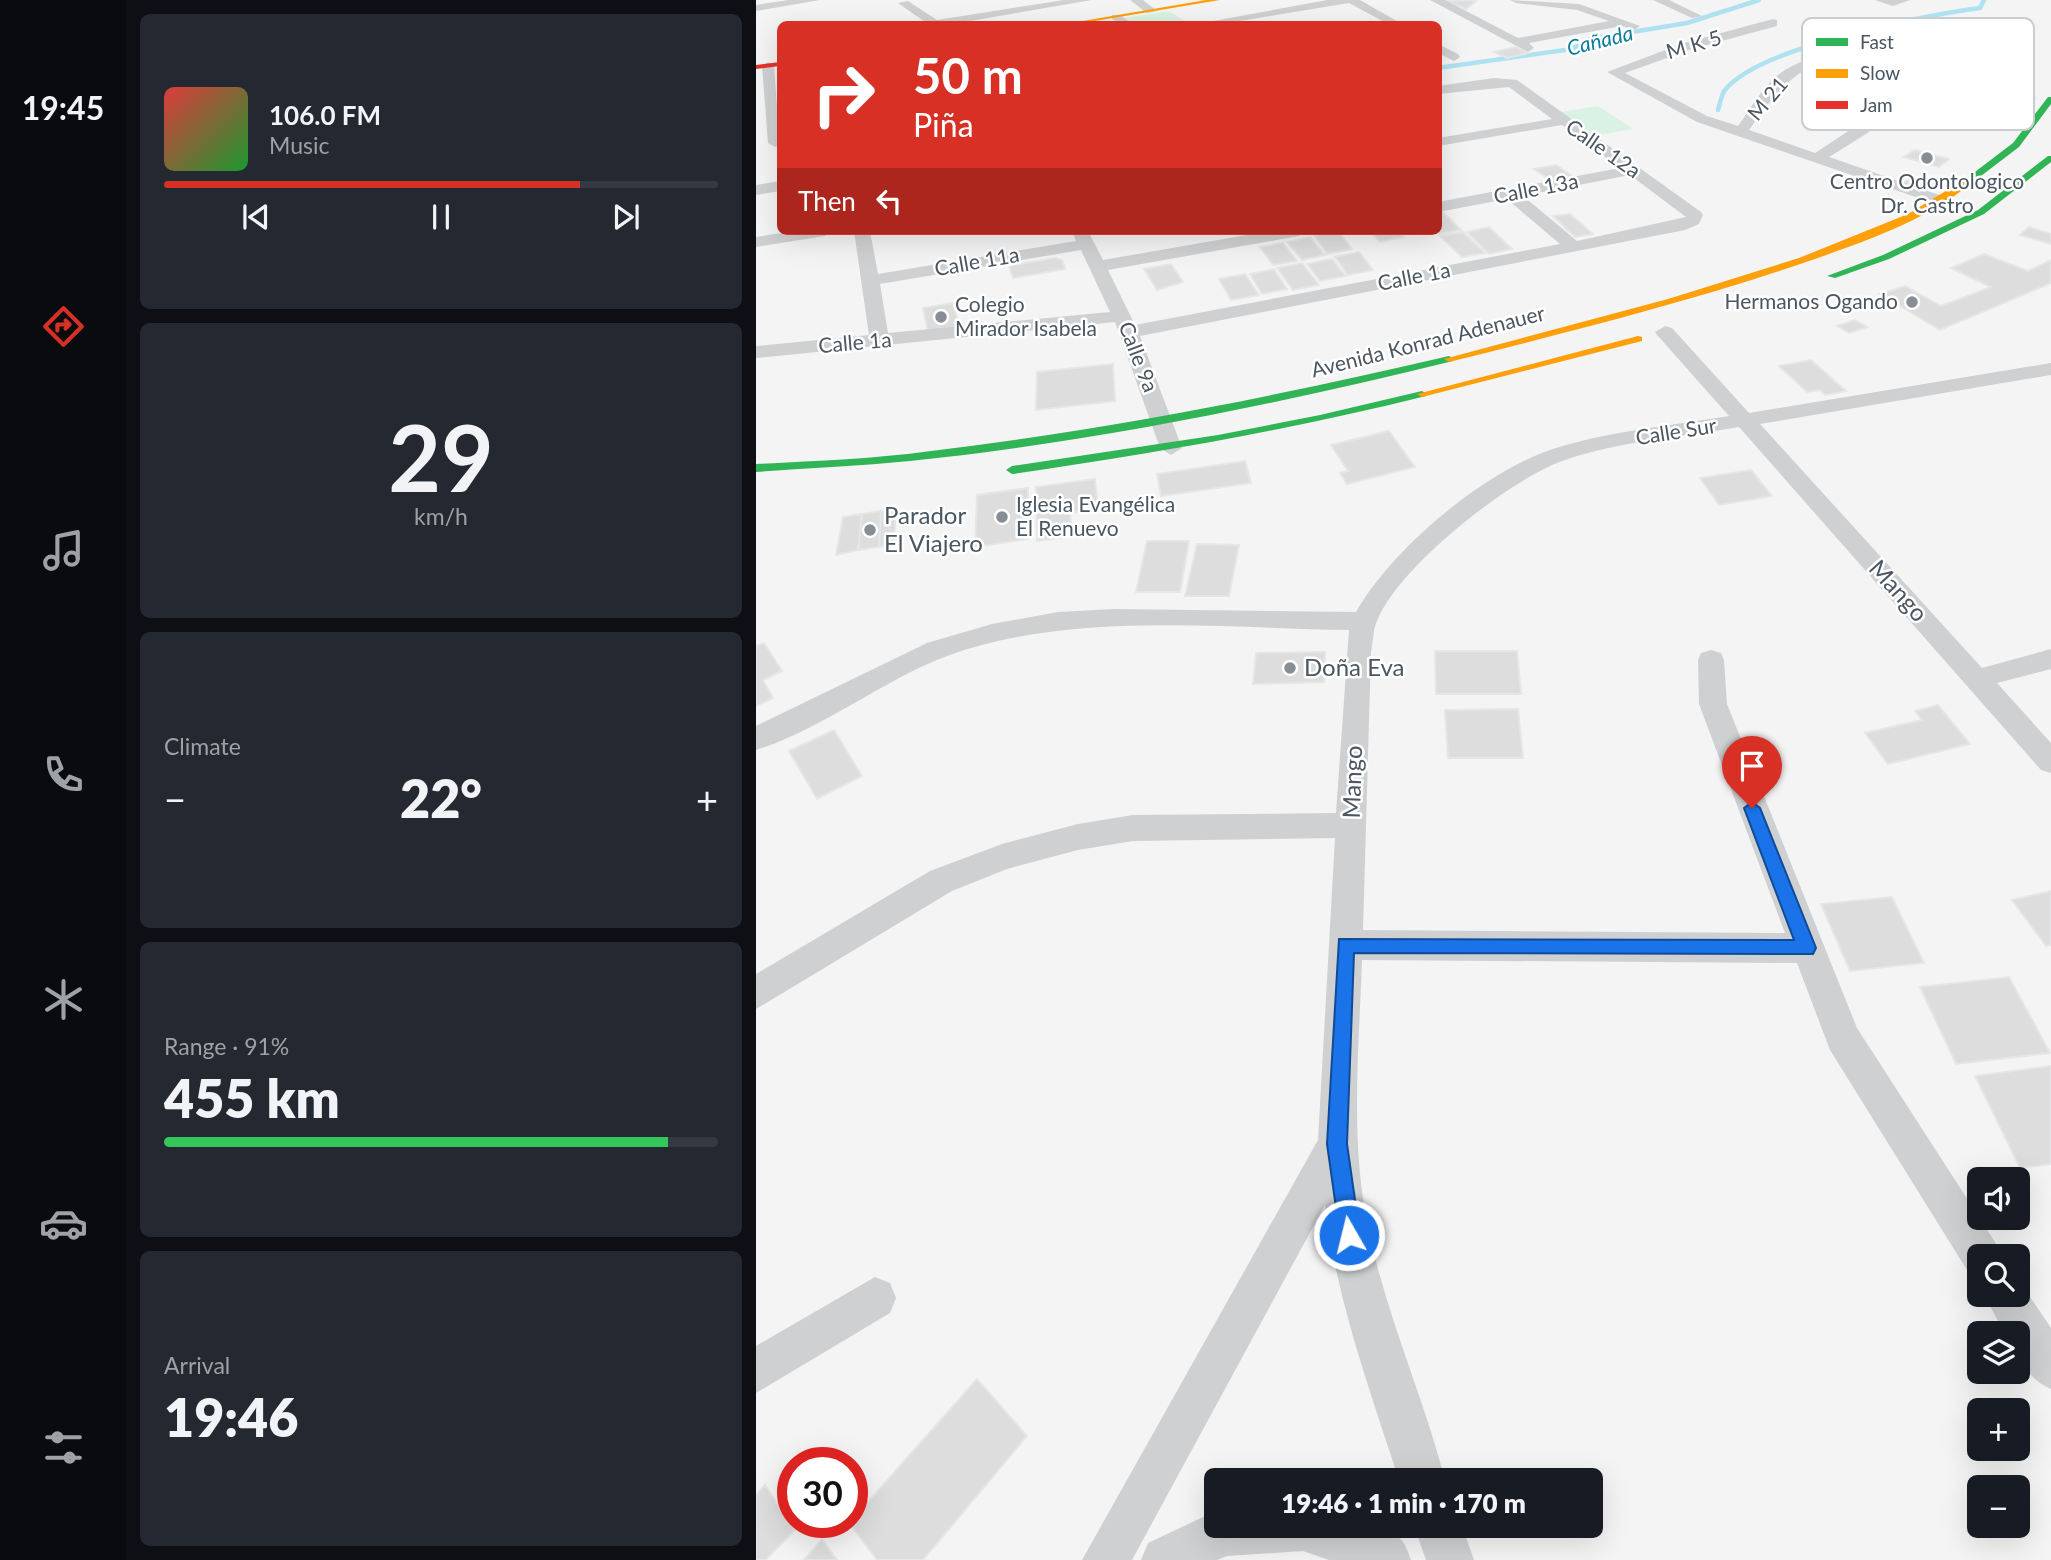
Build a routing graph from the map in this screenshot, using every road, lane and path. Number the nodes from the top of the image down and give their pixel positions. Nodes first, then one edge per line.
1 (808, 0) edge
2 (992, 0) edge
3 (1079, 0) edge
4 (1136, 0) edge
5 (1217, 0) edge
6 (1350, 0) edge
7 (1436, 0) edge
8 (1516, 0) edge
9 (1684, 0) edge
10 (1881, 0) edge
11 (1904, 0) edge
12 (1663, 2) edge
13 (773, 3) edge
14 (904, 3) dead end
15 (1180, 6) junction
16 (756, 8) edge
17 (1289, 10) junction
18 (1151, 11) junction
19 (1005, 13) junction
20 (1696, 16) dead end
21 (1233, 19) junction
22 (1306, 20) dead end
23 (931, 21) edge
24 (954, 21) edge
25 (1122, 21) edge
26 (1200, 21) edge
27 (1221, 21) edge
28 (1243, 21) edge
29 (1390, 21) edge
30 (1773, 23) dead end
31 (1442, 50) edge
32 (1454, 57) dead end
33 (768, 66) edge
34 (1802, 68) edge
35 (776, 87) edge
36 (1442, 89) edge
37 (2051, 99) edge
38 (772, 114) junction
39 (756, 116) edge
40 (1563, 121) junction
41 (1862, 130) edge
42 (1741, 132) junction
43 (777, 138) edge
44 (1442, 141) edge
45 (777, 143) edge
46 (756, 146) edge
47 (1817, 158) junction
48 (2051, 158) edge
49 (1633, 170) junction
50 (777, 186) edge
51 (756, 190) edge
52 (1511, 194) junction
53 (1942, 201) junction
54 (1442, 206) edge
55 (1695, 215) joint
56 (800, 235) edge
57 (862, 235) edge
58 (1276, 235) edge
59 (1083, 237) edge
60 (756, 242) edge
61 (1573, 246) junction
62 (1098, 266) junction
63 (868, 281) junction
64 (1812, 283) dead end
65 (1125, 324) junction
66 (1671, 330) joint
67 (880, 341) junction
68 (756, 352) edge
69 (2051, 369) edge
70 (1163, 421) junction
71 (1744, 421) junction
72 (1171, 448) junction
73 (756, 468) edge
74 (996, 472) dead end
75 (1364, 621) junction
76 (2051, 659) edge
77 (1711, 660) dead end
78 (1977, 679) junction
79 (756, 739) edge
80 (2051, 762) edge
81 (1351, 825) junction
82 (1346, 945) junction
83 (1807, 948) junction
84 (756, 993) edge
85 (1337, 1144) junction
86 (1973, 1244) edge
87 (875, 1298) dead end
88 (2014, 1307) edge
89 (2051, 1367) edge
90 (756, 1371) edge
91 (1418, 1468) edge
92 (1442, 1538) edge
93 (1106, 1560) edge
94 (1165, 1560) edge
95 (1387, 1560) edge
96 (1450, 1560) edge

1 - 13 street
2 - 19 street
3 - 19 street
4 - 18 street
5 - 15 main road
6 - 17 street
6 - 29 street
7 - 8 street
9 - 12 street
10 - 11 street
12 - 20 street
13 - 16 street
14 - 23 street
15 - 18 main road
15 - 26 street
17 - 21 street
17 - 22 street
18 - 25 main road
19 - 24 street
21 - 27 street
21 - 28 street
30 - 42 street, M K 5
31 - 32 street
33 - 35 street
34 - 42 street, M 21
35 - 38 street
36 - 40 street, Calle 12a
37 - 53 main road, Avenida Konrad Adenauer
38 - 39 street
38 - 43 street
40 - 44 street
40 - 49 street, Calle 12a
41 - 47 street, M 21
42 - 47 street
45 - 46 street
47 - 53 street
48 - 64 main road
49 - 52 street, Calle 13a
49 - 55 street, Calle 12a
50 - 51 street
52 - 54 street, Calle 13a
52 - 61 street
53 - 70 main road, Avenida Konrad Adenauer
55 - 61 street, Calle 1a
56 - 60 street
57 - 63 street
58 - 62 street
59 - 62 street, Calle 9a
59 - 63 street, Calle 11a
61 - 65 street, Calle 1a
62 - 65 street, Calle 9a
63 - 67 street
65 - 67 street, Calle 1a
65 - 70 street, Calle 9a
66 - 71 street, Mango
66 - 72 main road, Avenida Konrad Adenauer
67 - 68 street, Calle 1a
69 - 71 street, Calle Sur
70 - 72 street, Calle 9a
70 - 73 main road, Avenida Konrad Adenauer
71 - 75 street, Calle Sur
71 - 78 street, Mango
72 - 74 main road, Avenida Konrad Adenauer
75 - 79 street
75 - 81 street, Mango
76 - 78 street
77 - 83 street
78 - 80 street, Mango
81 - 82 street, Mango
81 - 84 street
82 - 83 street
82 - 85 street, Mango
83 - 86 street
85 - 91 street, Mango
85 - 93 street
87 - 90 street
88 - 89 street
92 - 96 street
94 - 95 street

